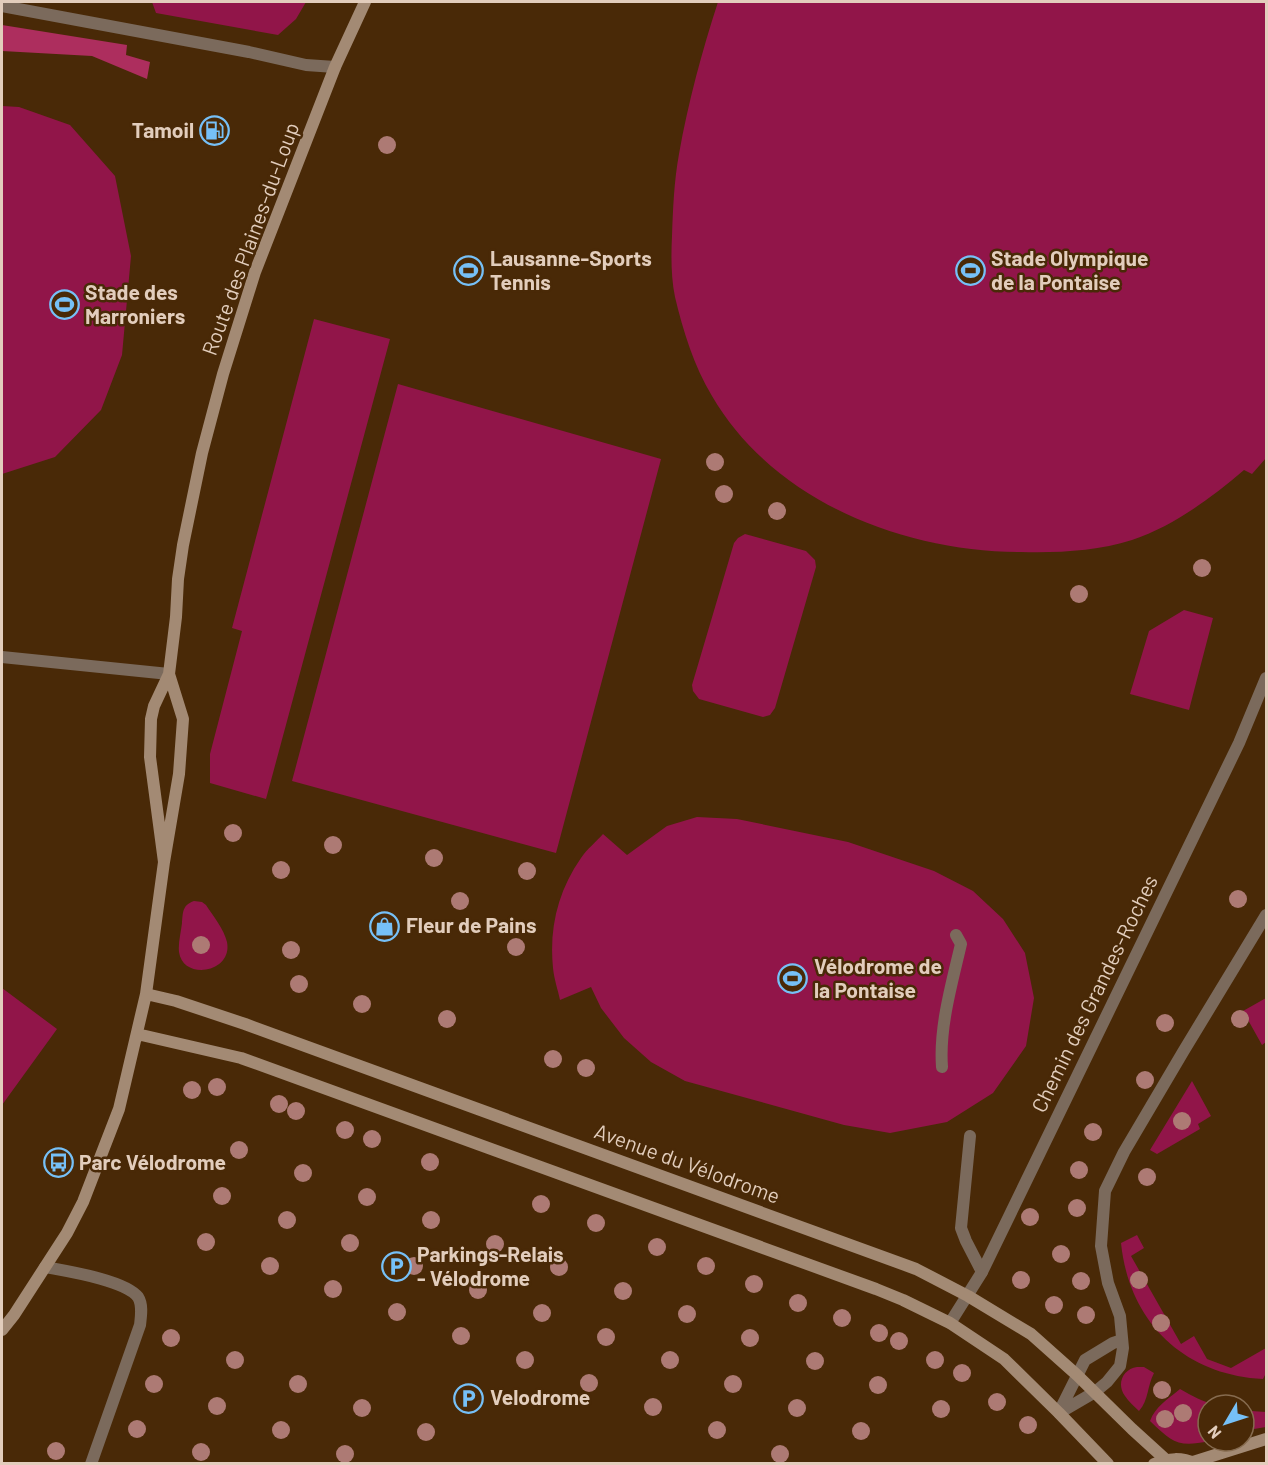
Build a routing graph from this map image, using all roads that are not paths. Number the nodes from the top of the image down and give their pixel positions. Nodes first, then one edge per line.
1 (365, 2) edge
2 (2, 6) edge
3 (335, 67) junction
4 (2, 657) edge
5 (169, 674) junction
6 (1266, 678) edge
7 (164, 862) junction
8 (1266, 915) edge
9 (956, 935) dead end
10 (146, 994) junction
11 (137, 1034) junction
12 (942, 1067) dead end
13 (970, 1136) dead end
14 (45, 1267) junction
15 (982, 1272) junction
16 (968, 1296) junction
17 (950, 1323) junction
18 (2, 1330) edge
19 (1122, 1340) junction
20 (1077, 1375) junction
21 (1095, 1392) junction
22 (1059, 1413) junction
23 (1266, 1439) edge
24 (1160, 1461) edge
25 (1195, 1463) edge
26 (91, 1464) edge
27 (1108, 1464) edge

1 - 3 street, Route des Plaines-du-Loup
2 - 3 street
3 - 5 street, Route des Plaines-du-Loup
4 - 5 street
5 - 7 street, Route des Plaines-du-Loup
5 - 7 street, Route des Plaines-du-Loup
6 - 15 street, Chemin des Grandes-Roches
7 - 10 street, Route des Plaines-du-Loup
8 - 19 street
9 - 12 street
10 - 11 street, Route des Plaines-du-Loup
10 - 16 street, Avenue du Vélodrome
11 - 14 street, Route des Plaines-du-Loup
11 - 17 street
13 - 15 street
14 - 18 street, Route des Plaines-du-Loup
14 - 26 street
15 - 16 street, Chemin des Grandes-Roches
16 - 17 street, Chemin des Grandes-Roches
16 - 20 street, Avenue du Vélodrome
17 - 22 street
19 - 20 street
19 - 21 street
20 - 21 street, Avenue du Vélodrome
20 - 22 street
21 - 22 street
21 - 24 street, Avenue du Vélodrome
22 - 27 street
23 - 25 street
24 - 25 street

